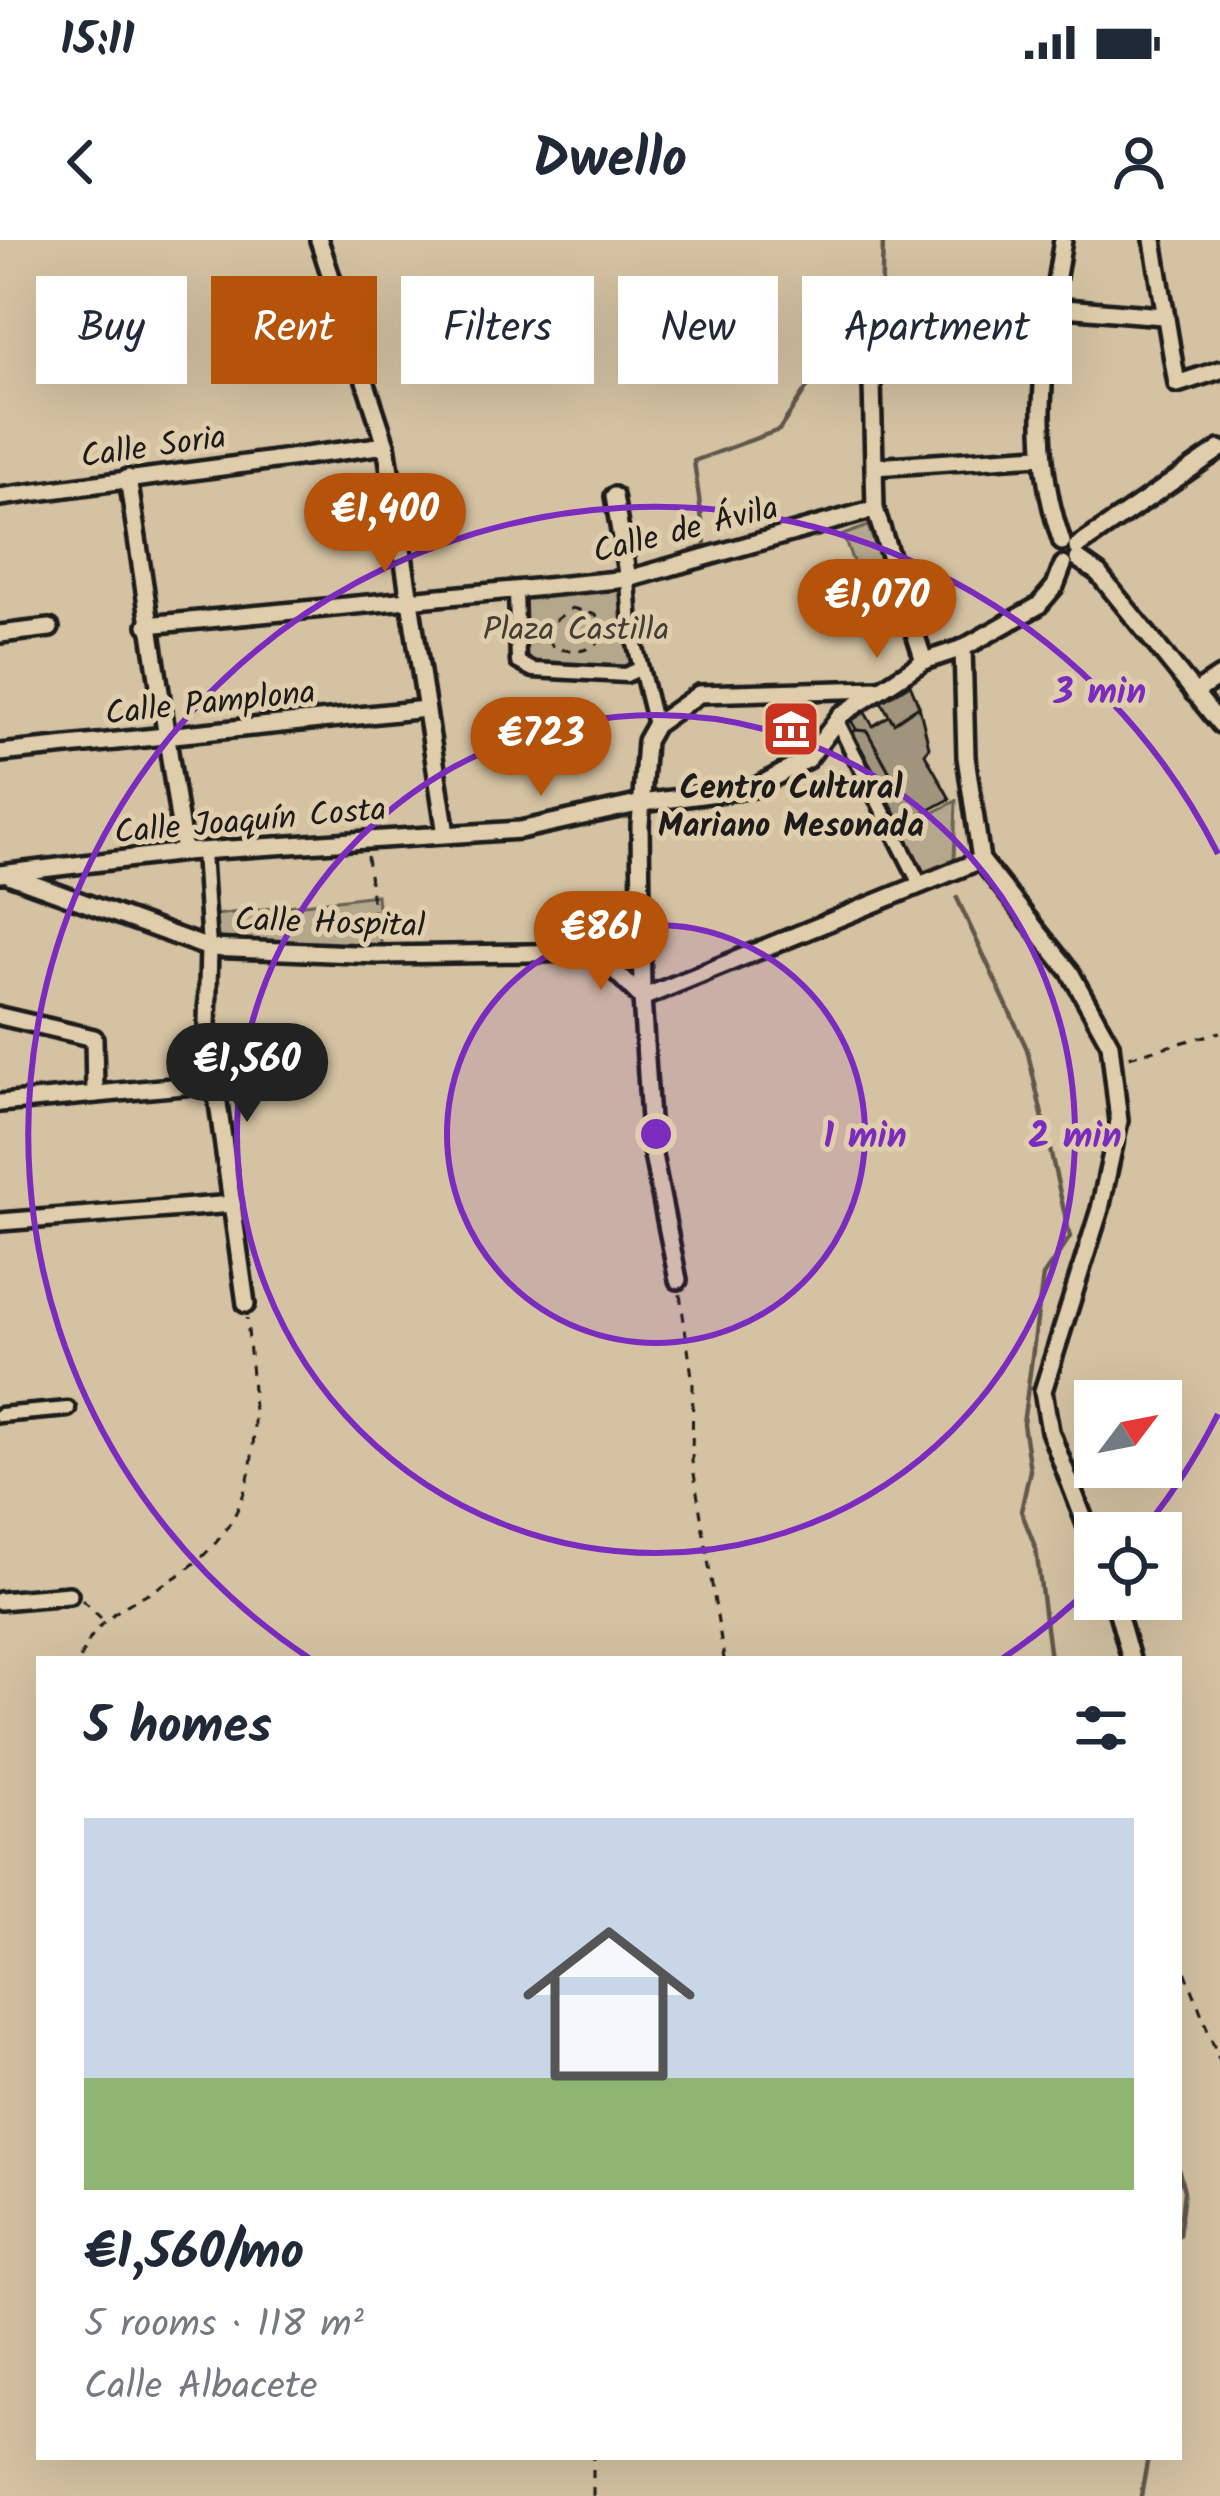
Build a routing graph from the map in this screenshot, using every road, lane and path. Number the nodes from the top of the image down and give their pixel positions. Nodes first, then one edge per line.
1 (319, 240) edge
2 (1063, 240) edge
3 (1153, 240) edge
4 (1057, 276) edge
5 (1072, 309) edge
6 (1163, 316) junction
7 (1220, 370) edge
8 (872, 384) edge
9 (1041, 384) edge
10 (386, 446) junction
11 (1220, 449) edge
12 (1039, 456) junction
13 (874, 467) junction
14 (128, 478) junction
15 (614, 496) dead end
16 (0, 497) edge
17 (875, 509) junction
18 (1070, 554) junction
19 (628, 579) junction
20 (516, 590) junction
21 (413, 598) junction
22 (572, 608) joint
23 (147, 625) junction
24 (50, 628) dead end
25 (0, 634) edge
26 (963, 648) junction
27 (925, 661) junction
28 (639, 668) junction
29 (1220, 676) edge
30 (881, 689) junction
31 (1194, 693) junction
32 (426, 709) junction
33 (836, 719) junction
34 (1220, 724) edge
35 (655, 725) junction
36 (163, 735) junction
37 (0, 753) edge
38 (642, 803) junction
39 (446, 833) junction
40 (365, 839) junction
41 (203, 851) junction
42 (184, 852) junction
43 (981, 860) junction
44 (2, 873) edge
45 (920, 884) junction
46 (209, 947) junction
47 (378, 955) junction
48 (642, 998) junction
49 (0, 1016) edge
50 (1220, 1032) edge
51 (1112, 1062) junction
52 (215, 1083) junction
53 (95, 1094) junction
54 (0, 1103) edge
55 (233, 1204) junction
56 (0, 1222) edge
57 (678, 1280) joint
58 (246, 1304) joint
59 (68, 1409) dead end
60 (0, 1415) edge
61 (1081, 1512) edge
62 (69, 1595) joint
63 (0, 1601) edge
64 (102, 1619) junction
65 (1120, 1620) edge
66 (82, 1656) edge
67 (724, 1656) edge
68 (1130, 1656) edge
69 (1182, 1962) edge
70 (1220, 2062) edge
71 (593, 2460) edge
72 (593, 2496) edge

1 - 10 street
2 - 4 street
3 - 6 street
5 - 6 street
6 - 7 street
8 - 13 street
9 - 12 street
10 - 14 street, Calle Soria
10 - 21 street
11 - 18 street
12 - 13 street
12 - 18 street
13 - 17 street
14 - 16 street, Calle Soria
14 - 23 street
15 - 19 street
17 - 19 street, Calle de Ávila
17 - 27 street
18 - 26 street
18 - 31 street
19 - 20 street, Calle de Ávila
19 - 28 street
20 - 21 street, Calle de Ávila
20 - 28 street
21 - 23 street, Calle de Ávila
21 - 32 street
22 - 22 path
23 - 36 street
24 - 25 street
26 - 27 street
26 - 43 street
27 - 30 street
28 - 35 street
29 - 31 street
30 - 33 street
30 - 35 street
31 - 34 street
32 - 36 street, Calle Pamplona
32 - 39 street
33 - 38 street, Calle Joaquín Costa
33 - 45 street
35 - 38 street
36 - 37 street, Calle Pamplona
36 - 42 street
38 - 39 street, Calle Joaquín Costa
38 - 48 street
39 - 40 street, Calle Joaquín Costa
40 - 41 street, Calle Joaquín Costa
40 - 47 path
41 - 42 street, Calle Joaquín Costa
41 - 46 street
42 - 44 street, Calle Joaquín Costa
43 - 45 street
43 - 51 street
44 - 46 street, Calle Hospital
45 - 48 street
46 - 47 street, Calle Hospital
46 - 52 street
47 - 48 street, Calle Hospital
48 - 57 street
49 - 53 street
50 - 51 path
51 - 61 street
52 - 53 street
52 - 55 street
53 - 54 street
55 - 56 street
55 - 58 street
57 - 67 path
58 - 64 path
59 - 60 street
62 - 63 street
62 - 64 path
64 - 66 path
65 - 68 street
69 - 70 path
71 - 72 path

